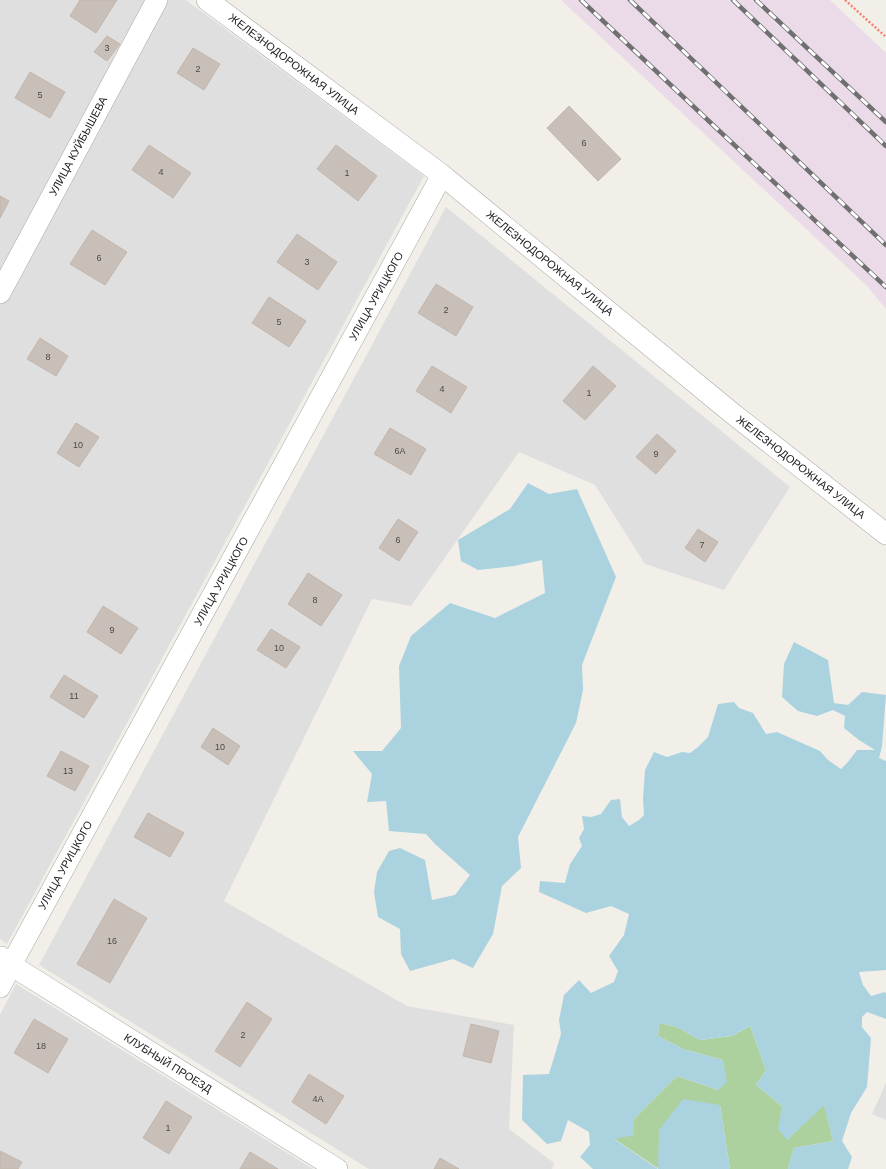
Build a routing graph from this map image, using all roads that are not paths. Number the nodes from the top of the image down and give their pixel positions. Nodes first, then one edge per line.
1 (157, 0) edge
2 (207, 0) edge
3 (442, 175) junction
4 (0, 293) edge
5 (886, 534) edge
6 (5, 961) edge
7 (0, 988) edge
8 (337, 1169) edge

1 - 4 street, УЛИЦА КУЙБЫШЕВА
2 - 3 street, ЖЕЛЕЗНОДОРОЖНАЯ УЛИЦА
3 - 5 street, ЖЕЛЕЗНОДОРОЖНАЯ УЛИЦА
3 - 6 street, УЛИЦА УРИЦКОГО
6 - 7 street, УЛИЦА УРИЦКОГО
6 - 8 street, КЛУБНЫЙ ПРОЕЗД

